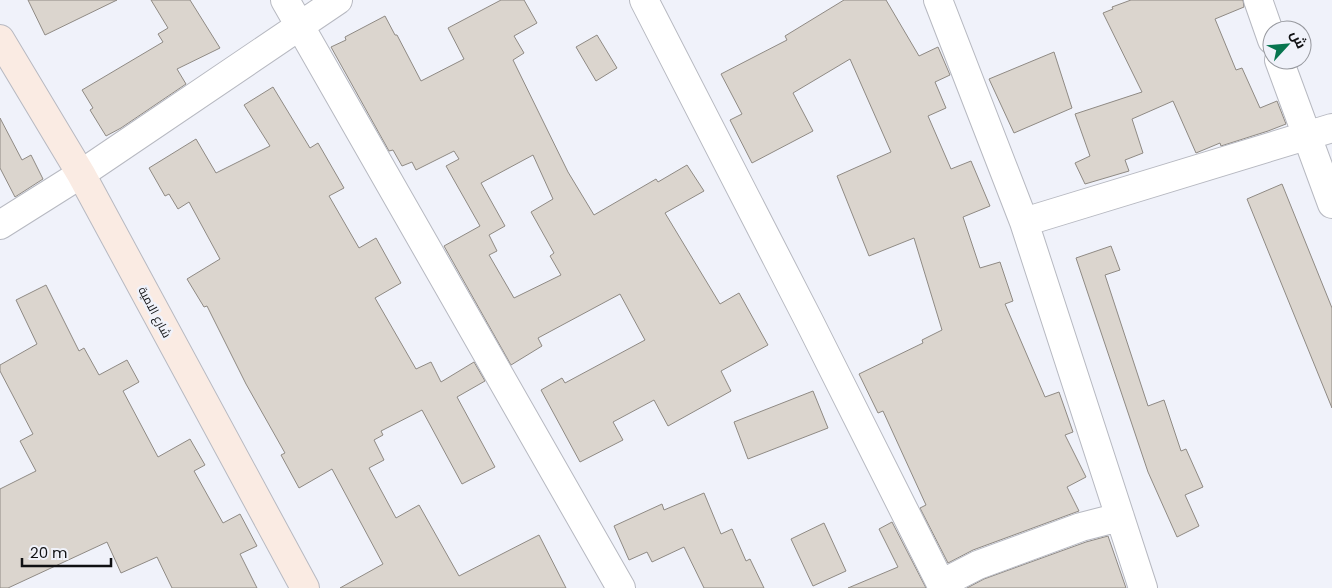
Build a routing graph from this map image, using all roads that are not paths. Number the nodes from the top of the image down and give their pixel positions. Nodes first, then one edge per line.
1 (285, 0) edge
2 (338, 0) edge
3 (644, 0) edge
4 (938, 0) edge
5 (1258, 0) edge
6 (1265, 20) edge
7 (300, 25) junction
8 (0, 39) edge
9 (1283, 70) edge
10 (1332, 128) edge
11 (1307, 136) junction
12 (81, 174) junction
13 (1332, 204) edge
14 (1024, 222) junction
15 (0, 225) edge
16 (1120, 518) junction
17 (942, 586) edge
18 (305, 588) edge
19 (621, 588) edge
20 (1144, 588) edge

1 - 7 street
2 - 7 street
3 - 17 street
4 - 14 street
5 - 6 street
7 - 12 street
7 - 19 street
8 - 12 street, شارع الامية
9 - 11 street
10 - 11 street
11 - 13 street
11 - 14 street
12 - 15 street
12 - 18 street, شارع الامية
14 - 16 street
16 - 17 street
16 - 20 street

